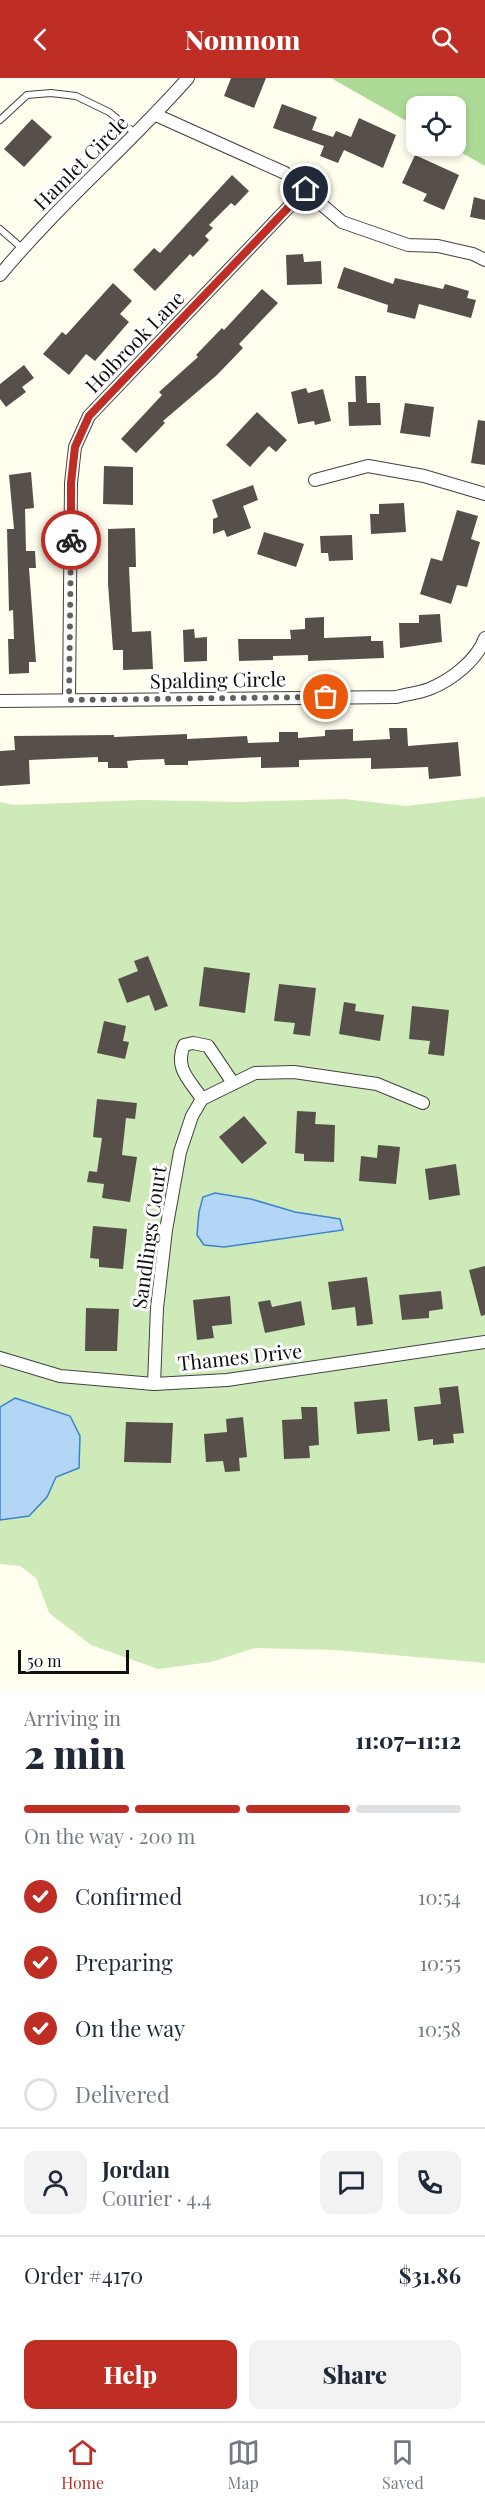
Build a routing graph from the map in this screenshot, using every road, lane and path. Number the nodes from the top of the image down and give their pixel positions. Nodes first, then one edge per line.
1 (188, 78) edge
2 (156, 115) junction
3 (0, 120) edge
4 (135, 133) junction
5 (306, 189) junction
6 (0, 229) edge
7 (23, 249) junction
8 (485, 260) edge
9 (0, 275) edge
10 (315, 480) dead end
11 (485, 494) edge
12 (485, 638) edge
13 (69, 700) junction
14 (0, 701) edge
15 (233, 1083) junction
16 (202, 1099) junction
17 (423, 1103) dead end
18 (485, 1342) edge
19 (0, 1358) edge
20 (153, 1384) junction

1 - 2 street, Hamlet Circle
2 - 4 street, Hamlet Circle
2 - 5 street
3 - 4 lane
4 - 7 street, Hamlet Circle
5 - 8 street
5 - 13 street, Holbrook Lane
6 - 7 lane
7 - 9 street, Hamlet Circle
10 - 11 street
12 - 13 street, Spalding Circle
13 - 14 street, Spalding Circle
15 - 16 street
15 - 16 street
15 - 17 street
16 - 20 street, Sandlings Court
18 - 20 street, Thames Drive
19 - 20 street, Thames Drive

